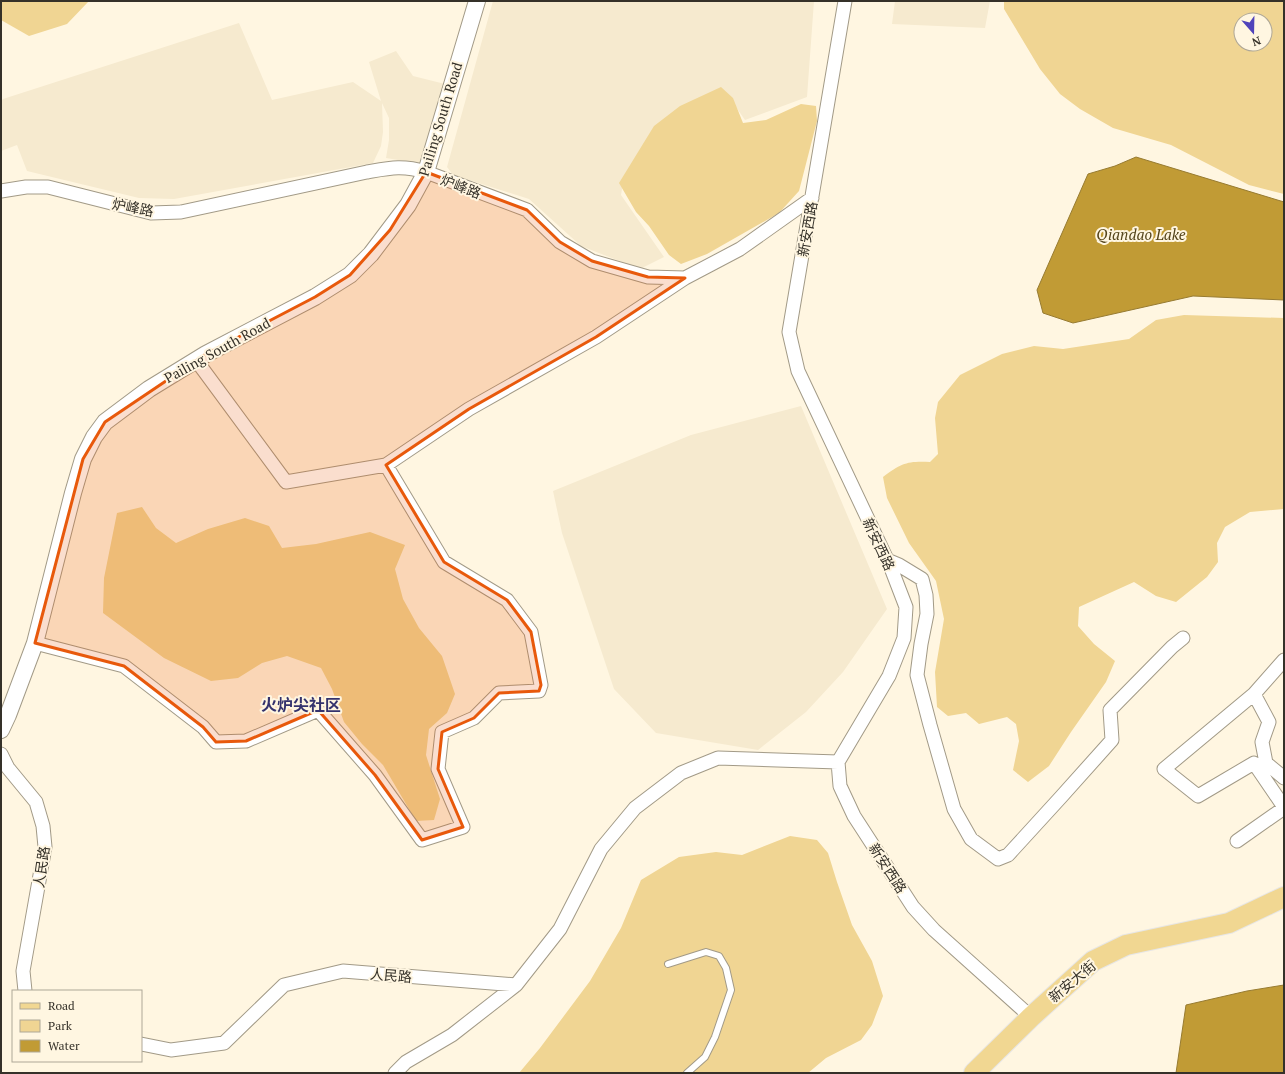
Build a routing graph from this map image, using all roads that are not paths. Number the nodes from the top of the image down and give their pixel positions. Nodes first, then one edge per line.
1 (477, 1) edge
2 (845, 1) edge
3 (426, 172) junction
4 (1, 191) edge
5 (812, 198) junction
6 (685, 278) junction
7 (196, 360) junction
8 (386, 465) junction
9 (887, 560) junction
10 (1183, 638) dead end
11 (35, 643) junction
12 (1284, 660) edge
13 (1254, 694) junction
14 (1, 730) edge
15 (1, 754) edge
16 (838, 762) junction
17 (1284, 778) edge
18 (1284, 808) edge
19 (1237, 841) dead end
20 (1284, 897) edge
21 (668, 964) dead end
22 (516, 985) junction
23 (25, 990) edge
24 (1031, 1017) junction
25 (142, 1044) edge
26 (395, 1073) edge
27 (687, 1073) edge
28 (974, 1073) edge

1 - 3 street, Pailing South Road
2 - 5 street, 新安西路
3 - 4 street, 炉峰路
3 - 6 street, 炉峰路
3 - 7 street, Pailing South Road
5 - 6 street, 炉峰路
5 - 9 street, 新安西路
6 - 8 street
7 - 8 street
7 - 11 street, Pailing South Road
8 - 11 street
9 - 10 street
9 - 16 street, 新安西路
11 - 14 street, Pailing South Road
12 - 13 street
13 - 17 street
13 - 18 street
15 - 23 street, 人民路
16 - 22 street
16 - 24 street, 新安西路
18 - 19 street
20 - 24 main road, 新安大街
21 - 27 lane
22 - 25 street, 人民路
22 - 26 street
24 - 28 main road, 新安大街

